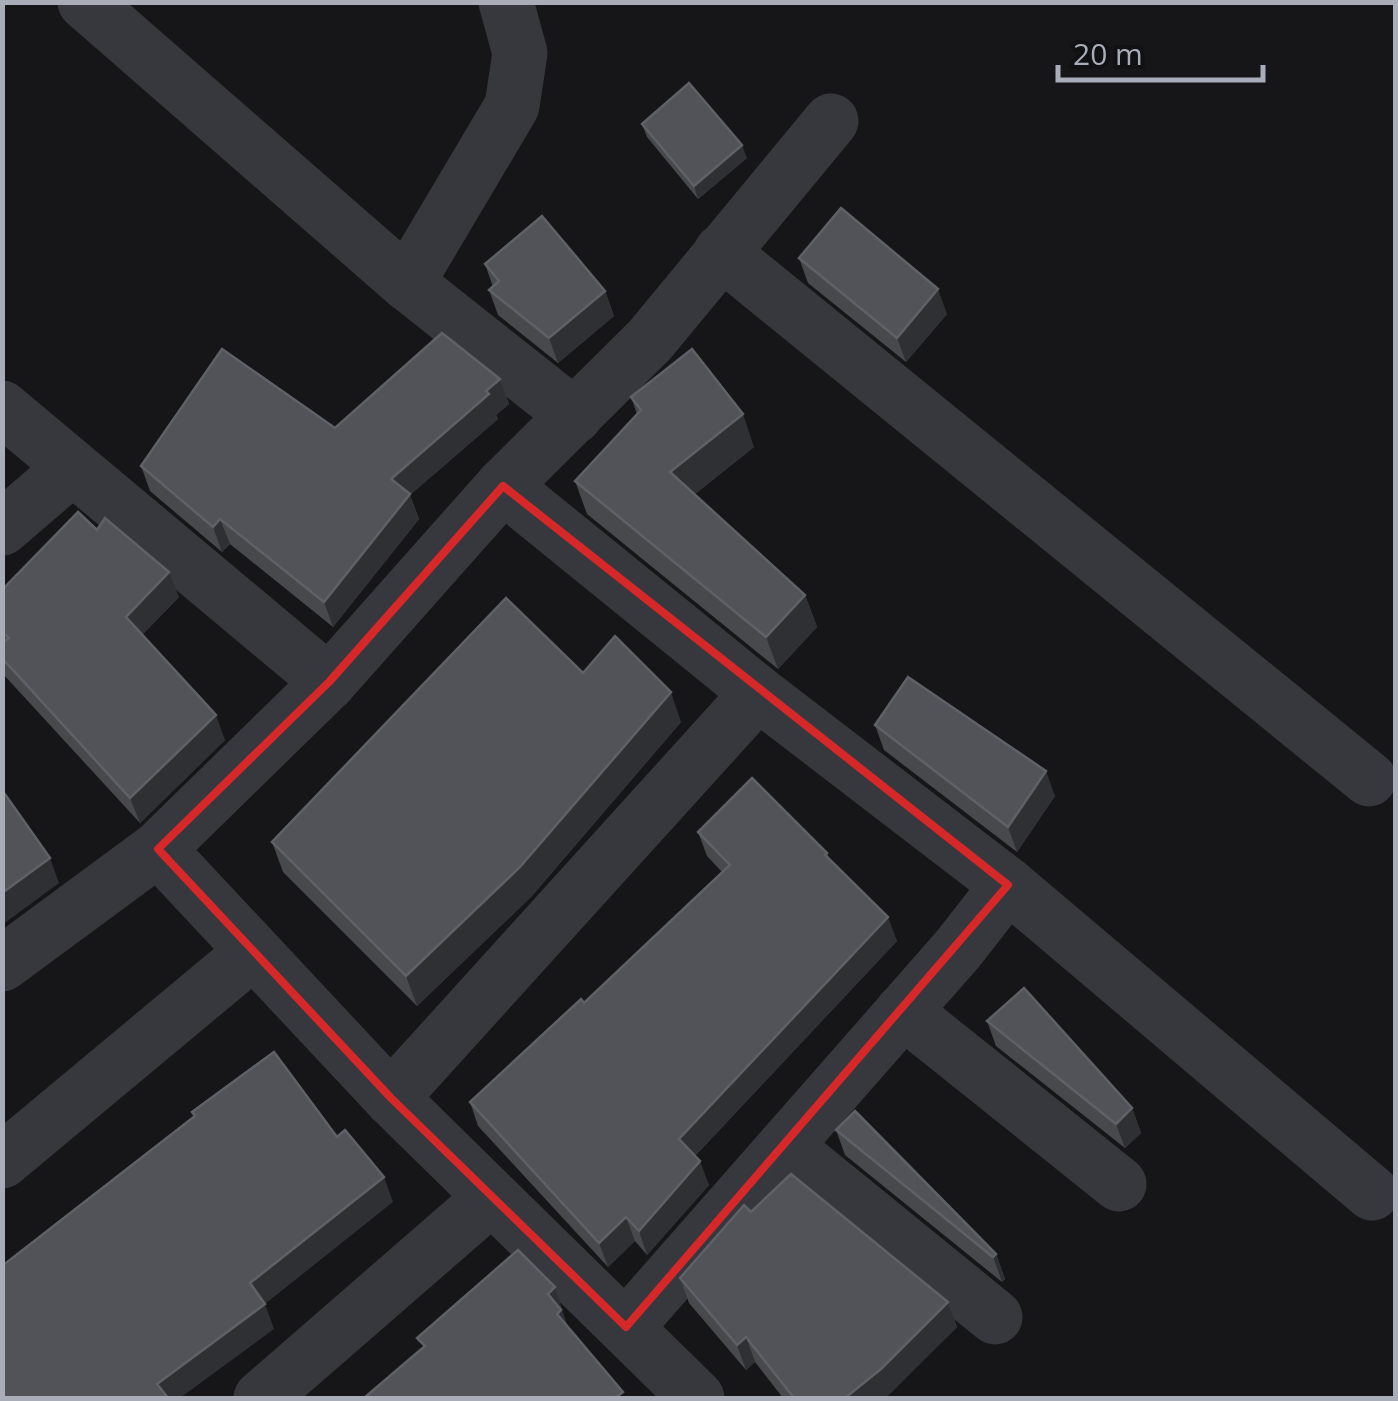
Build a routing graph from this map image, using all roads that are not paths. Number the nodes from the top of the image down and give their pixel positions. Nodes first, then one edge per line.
1 (86, 2) edge
2 (506, 2) edge
3 (832, 121) dead end
4 (721, 252) junction
5 (407, 283) junction
6 (2, 408) edge
7 (575, 416) junction
8 (72, 468) junction
9 (502, 486) junction
10 (2, 528) edge
11 (329, 682) junction
12 (758, 693) junction
13 (1369, 779) dead end
14 (158, 849) junction
15 (1008, 885) junction
16 (252, 952) junction
17 (2, 964) edge
18 (902, 1010) junction
19 (391, 1098) junction
20 (785, 1146) junction
21 (2, 1161) edge
22 (1119, 1184) dead end
23 (1372, 1193) dead end
24 (492, 1198) junction
25 (995, 1316) dead end
26 (626, 1327) junction
27 (261, 1398) edge
28 (697, 1398) edge

1 - 5 street
2 - 5 street
3 - 4 street
4 - 7 street
4 - 13 street
5 - 7 street
6 - 8 street
7 - 9 street
8 - 10 street
8 - 11 street
9 - 11 street
9 - 12 street
11 - 14 street
12 - 15 street
12 - 19 street
14 - 16 street
14 - 17 street
15 - 18 street
15 - 23 street
16 - 19 street
16 - 21 street
18 - 20 street
18 - 22 street
19 - 24 street
20 - 25 street
20 - 26 street
24 - 26 street
24 - 27 street
26 - 28 street

